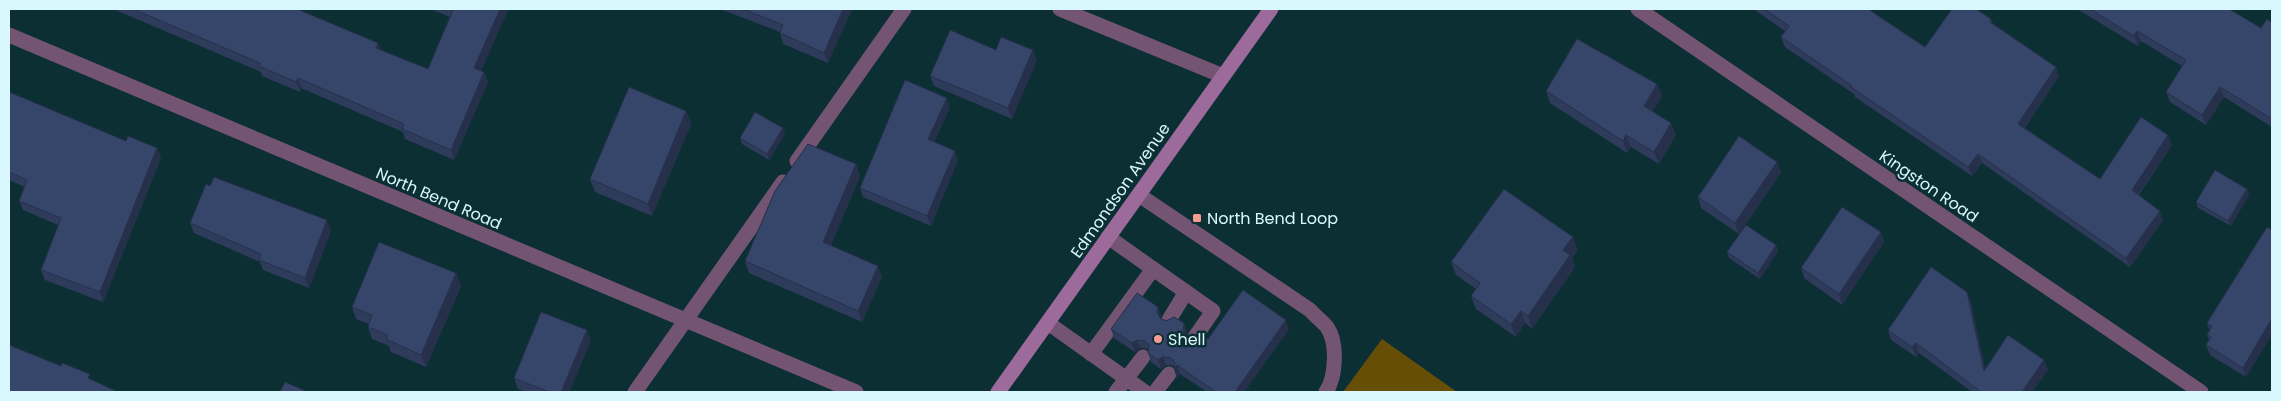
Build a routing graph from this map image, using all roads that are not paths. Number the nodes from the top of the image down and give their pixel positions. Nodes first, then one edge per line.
1 (904, 9) edge
2 (1060, 9) edge
3 (1271, 9) edge
4 (1638, 9) edge
5 (9, 35) edge
6 (1223, 76) junction
7 (1139, 195) junction
8 (1108, 237) junction
9 (1153, 269) junction
10 (1186, 292) junction
11 (1169, 320) edge
12 (686, 322) junction
13 (1048, 323) junction
14 (1195, 337) edge
15 (1091, 354) junction
16 (1143, 357) dead end
17 (1170, 374) dead end
18 (1126, 378) junction
19 (635, 392) edge
20 (856, 392) edge
21 (998, 392) edge
22 (1116, 392) edge
23 (1145, 392) edge
24 (1155, 392) edge
25 (1326, 392) edge
26 (2201, 392) edge

1 - 12 street
2 - 6 street
3 - 6 main road, Edmondson Avenue
4 - 26 street, Kingston Road
5 - 12 street, North Bend Road
6 - 7 main road, Edmondson Avenue
7 - 8 main road, Edmondson Avenue
7 - 25 street
8 - 9 street
8 - 13 main road, Edmondson Avenue
9 - 10 street
9 - 15 street
10 - 11 street
10 - 14 street
12 - 19 street
12 - 20 street, North Bend Road
13 - 15 street
13 - 21 main road, Edmondson Avenue
15 - 18 street
16 - 18 street
17 - 24 street
18 - 22 street
18 - 23 street

